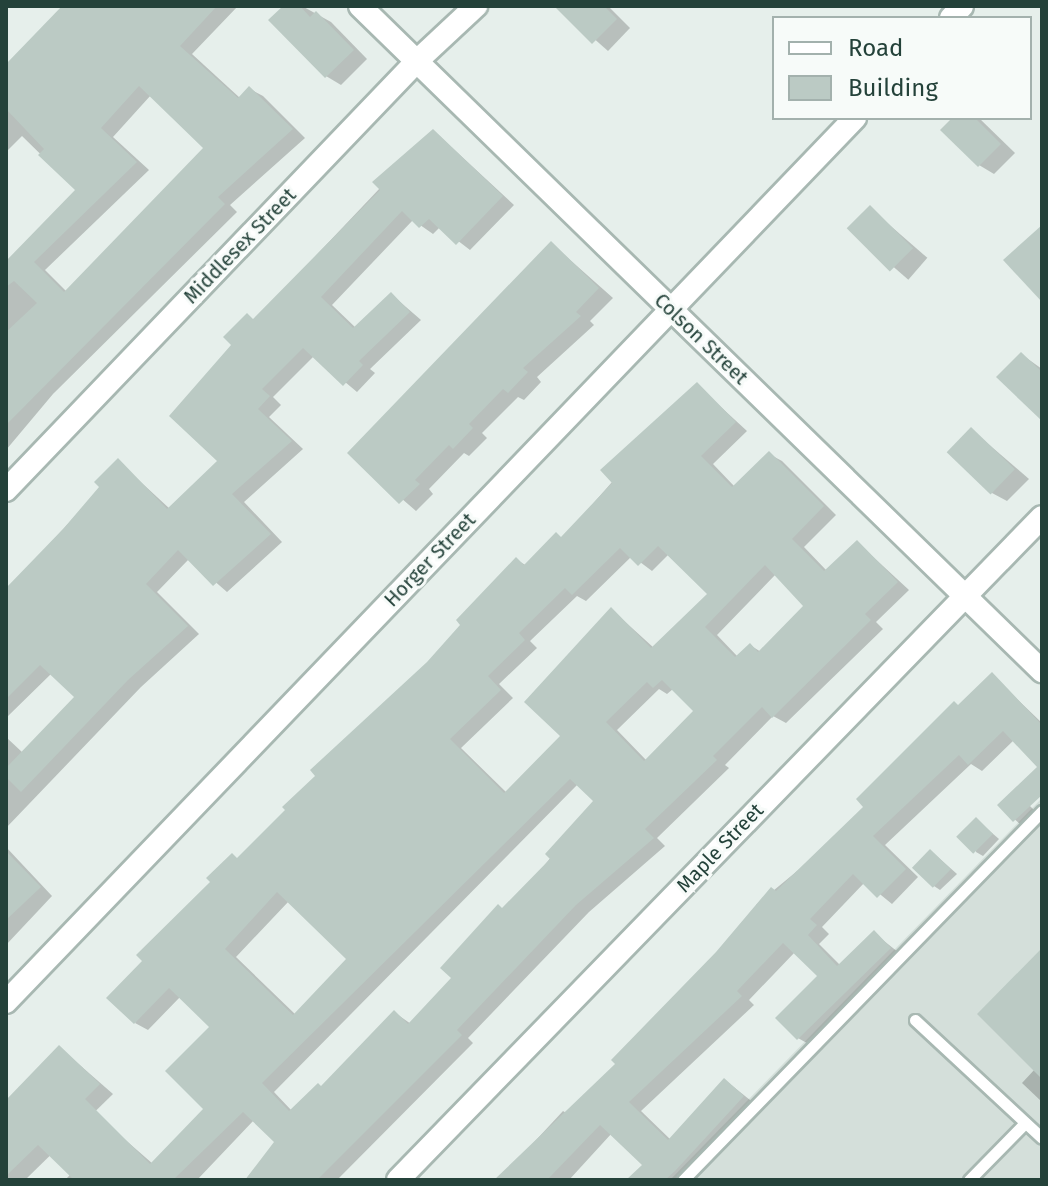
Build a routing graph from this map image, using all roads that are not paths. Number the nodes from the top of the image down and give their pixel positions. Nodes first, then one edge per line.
1 (360, 6) edge
2 (476, 6) edge
3 (417, 61) junction
4 (853, 120) edge
5 (671, 309) junction
6 (6, 490) edge
7 (1042, 517) edge
8 (965, 595) junction
9 (1042, 671) edge
10 (1042, 811) edge
11 (6, 1002) edge
12 (915, 1020) dead end
13 (1025, 1123) junction
14 (1042, 1138) edge
15 (398, 1180) edge
16 (683, 1180) edge
17 (969, 1180) edge

1 - 3 street, Colson Street
2 - 3 street, Middlesex Street
3 - 5 street, Colson Street
3 - 6 street, Middlesex Street
4 - 5 street, Horger Street
5 - 8 street, Colson Street
5 - 11 street, Horger Street
7 - 8 street, Maple Street
8 - 9 street, Colson Street
8 - 15 street, Maple Street
10 - 16 lane
12 - 13 lane
13 - 14 lane
13 - 17 lane

